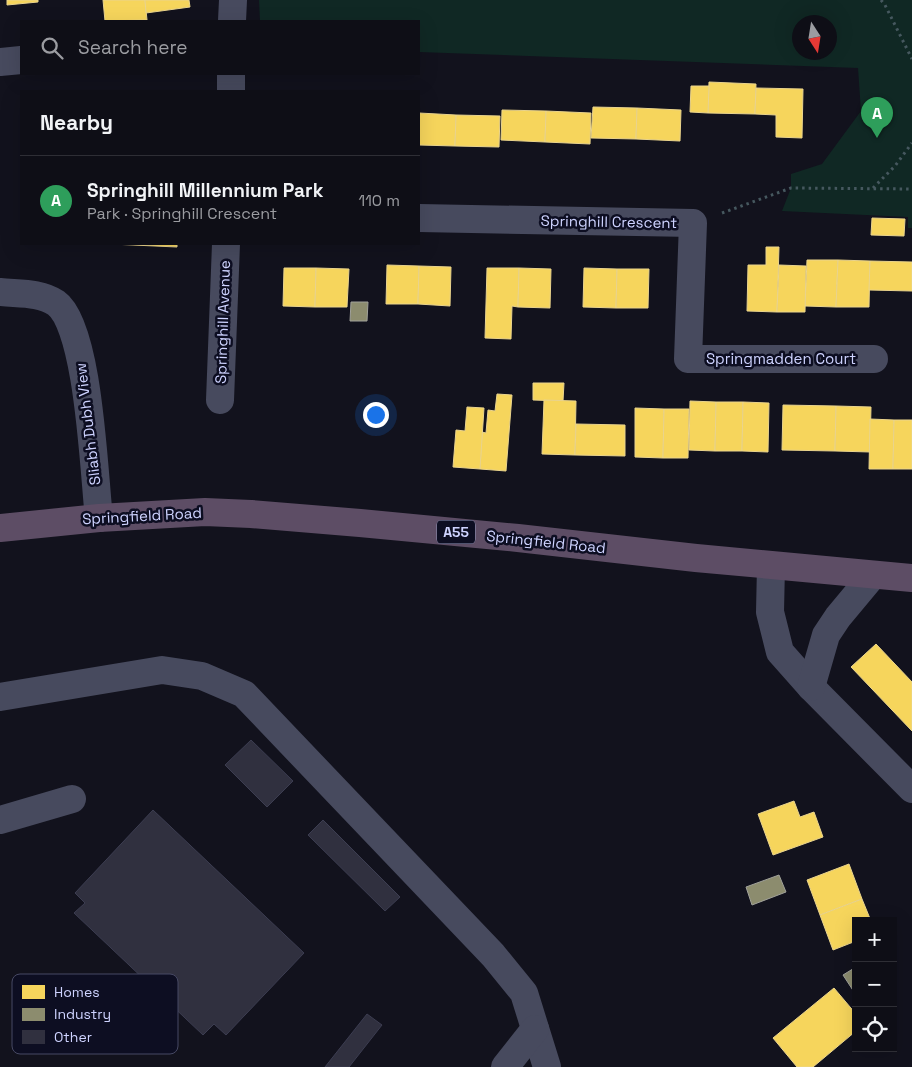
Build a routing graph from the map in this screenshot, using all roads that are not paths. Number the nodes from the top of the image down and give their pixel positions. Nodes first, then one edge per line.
1 (233, 0) edge
2 (232, 20) edge
3 (20, 60) edge
4 (0, 62) edge
5 (231, 75) edge
6 (231, 90) edge
7 (420, 218) edge
8 (226, 245) edge
9 (0, 292) edge
10 (688, 359) joint
11 (874, 359) dead end
12 (220, 400) dead end
13 (99, 518) junction
14 (0, 528) edge
15 (771, 566) junction
16 (873, 575) junction
17 (912, 578) edge
18 (811, 687) junction
19 (0, 698) edge
20 (912, 789) edge
21 (72, 799) dead end
22 (0, 820) edge
23 (535, 1029) junction
24 (505, 1067) edge
25 (547, 1067) edge

1 - 2 street
3 - 4 street
5 - 6 street
7 - 10 street, Springhill Crescent
8 - 12 street, Springhill Avenue
9 - 13 street, Sliabh Dubh View
10 - 11 street, Springmadden Court
13 - 14 highway, Springfield Road / A55
13 - 15 highway, Springfield Road / A55
15 - 16 highway, Springfield Road / A55
15 - 18 street
16 - 17 highway, Springfield Road / A55
16 - 18 street
18 - 20 street
19 - 23 street
21 - 22 street
23 - 24 street
23 - 25 street

